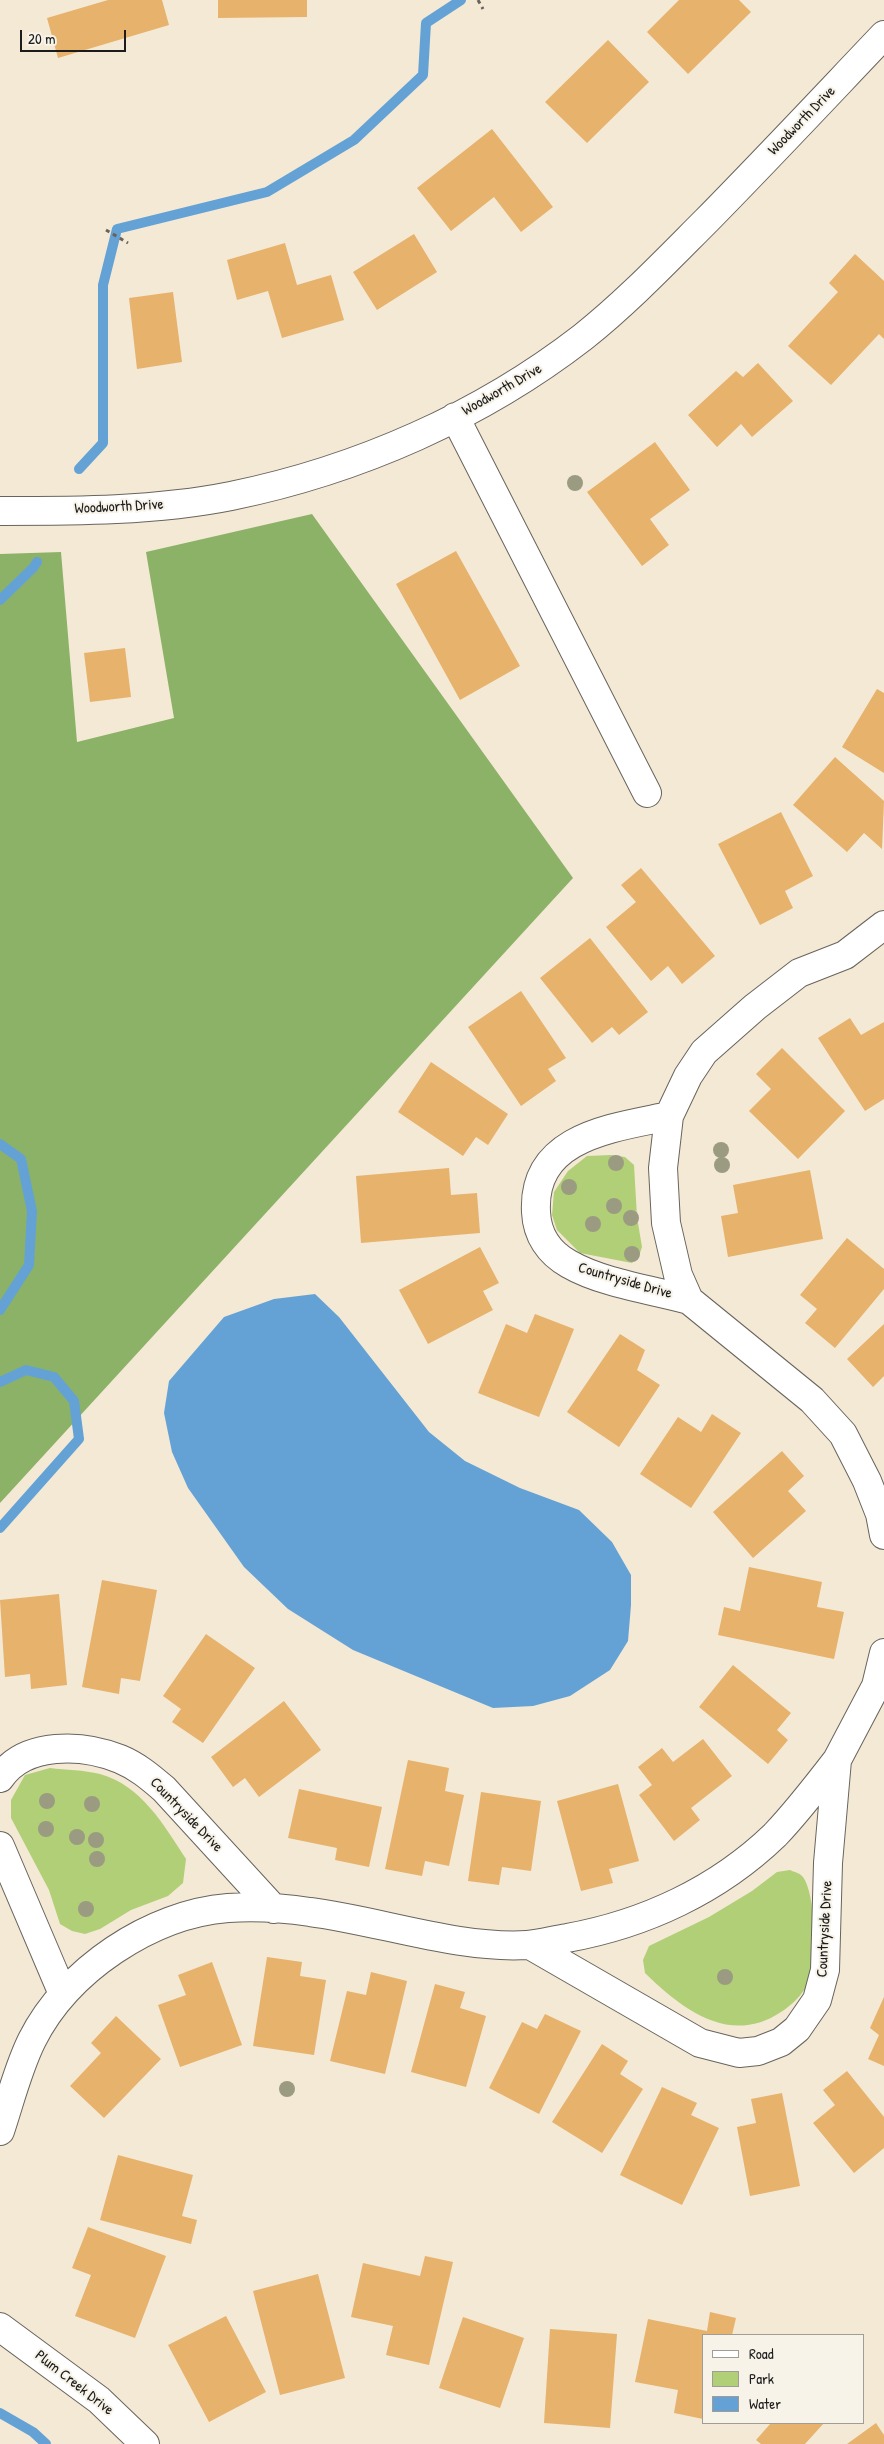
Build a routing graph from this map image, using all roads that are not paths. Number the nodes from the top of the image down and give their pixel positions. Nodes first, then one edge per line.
1 (884, 35) edge
2 (455, 417) junction
3 (0, 511) edge
4 (647, 793) dead end
5 (884, 925) edge
6 (669, 1116) junction
7 (689, 1300) junction
8 (884, 1535) edge
9 (884, 1653) edge
10 (837, 1760) junction
11 (0, 1778) edge
12 (0, 1846) edge
13 (274, 1909) junction
14 (530, 1945) junction
15 (63, 1994) junction
16 (0, 2131) edge
17 (0, 2327) edge
18 (145, 2444) edge

1 - 2 street, Woodworth Drive
2 - 3 street, Woodworth Drive
2 - 4 street
5 - 6 street, Countryside Drive
6 - 7 street, Countryside Drive
6 - 7 street, Countryside Drive
7 - 8 street, Countryside Drive
9 - 10 street, Countryside Drive
10 - 14 street, Countryside Drive
10 - 14 street, Countryside Drive
11 - 13 street, Countryside Drive
12 - 15 street
13 - 14 street, Countryside Drive
13 - 15 street, Countryside Drive
15 - 16 street, Countryside Drive
17 - 18 street, Plum Creek Drive

